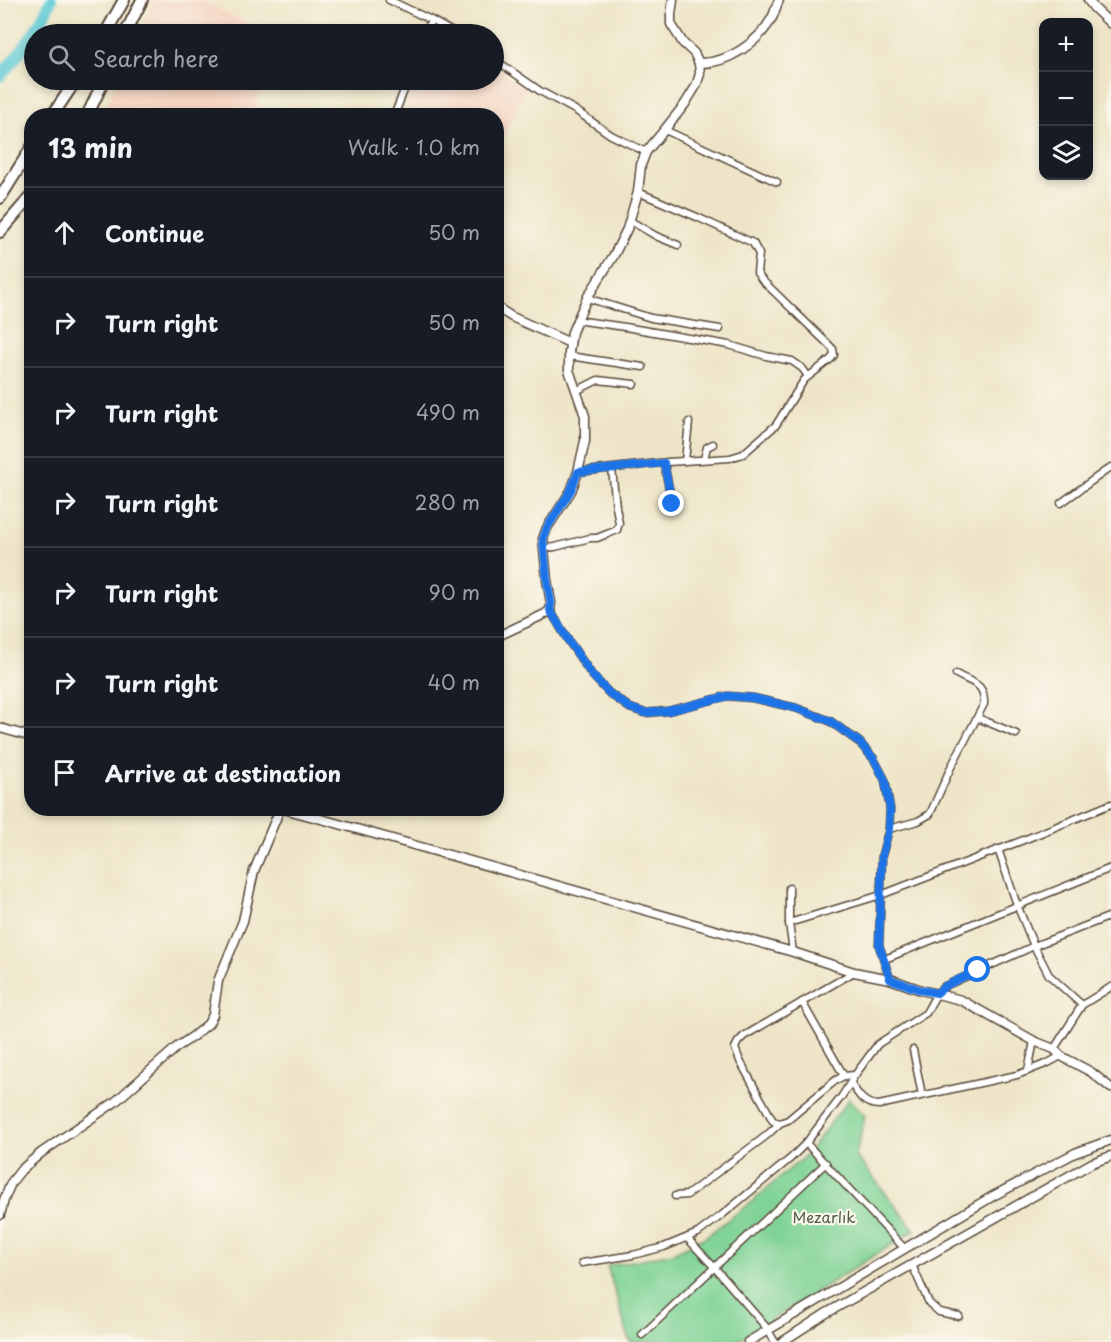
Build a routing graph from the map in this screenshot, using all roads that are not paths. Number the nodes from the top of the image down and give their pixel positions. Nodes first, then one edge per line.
1 (124, 0) edge
2 (142, 0) edge
3 (389, 0) edge
4 (673, 0) edge
5 (778, 0) edge
6 (1088, 0) edge
7 (431, 20) junction
8 (111, 24) edge
9 (130, 24) edge
10 (429, 24) edge
11 (438, 24) edge
12 (1111, 24) edge
13 (699, 63) junction
14 (504, 67) edge
15 (70, 90) edge
16 (99, 90) edge
17 (404, 90) edge
18 (60, 108) edge
19 (91, 108) edge
20 (397, 108) edge
21 (665, 130) junction
22 (646, 152) junction
23 (24, 160) edge
24 (777, 182) dead end
25 (638, 192) junction
26 (0, 198) edge
27 (24, 204) edge
28 (629, 220) junction
29 (0, 232) edge
30 (678, 245) dead end
31 (587, 298) junction
32 (504, 312) edge
33 (576, 320) junction
34 (720, 329) dead end
35 (570, 343) junction
36 (569, 356) junction
37 (644, 367) dead end
38 (808, 376) junction
39 (634, 384) dead end
40 (576, 391) junction
41 (688, 422) dead end
42 (713, 444) dead end
43 (704, 459) junction
44 (685, 462) junction
45 (664, 463) junction
46 (1111, 467) edge
47 (612, 469) junction
48 (578, 472) junction
49 (1061, 503) dead end
50 (672, 504) dead end
51 (545, 548) junction
52 (550, 610) junction
53 (504, 633) edge
54 (956, 674) dead end
55 (978, 718) junction
56 (0, 728) edge
57 (1016, 734) dead end
58 (24, 735) edge
59 (1111, 804) edge
60 (281, 816) edge
61 (310, 816) edge
62 (889, 829) junction
63 (998, 849) junction
64 (1111, 868) edge
65 (789, 888) dead end
66 (881, 895) junction
67 (1017, 905) junction
68 (1111, 916) edge
69 (789, 923) junction
70 (1034, 946) junction
71 (793, 952) junction
72 (885, 959) junction
73 (854, 972) junction
74 (890, 979) junction
75 (1111, 987) edge
76 (937, 993) junction
77 (802, 1002) junction
78 (1083, 1005) junction
79 (1034, 1041) junction
80 (914, 1050) dead end
81 (1058, 1052) junction
82 (1028, 1071) junction
83 (855, 1075) junction
84 (844, 1076) junction
85 (851, 1083) junction
86 (1111, 1088) edge
87 (922, 1095) junction
88 (780, 1123) junction
89 (1111, 1140) edge
90 (806, 1143) junction
91 (1111, 1156) edge
92 (826, 1164) junction
93 (675, 1196) dead end
94 (0, 1215) edge
95 (687, 1238) junction
96 (905, 1249) junction
97 (582, 1263) dead end
98 (912, 1265) junction
99 (715, 1268) junction
100 (959, 1316) dead end
101 (768, 1330) junction
102 (642, 1335) dead end
103 (748, 1342) edge
104 (775, 1342) edge
105 (782, 1342) edge

1 - 8 highway
2 - 9 highway
3 - 7 street
4 - 13 street
5 - 13 street
6 - 12 street
7 - 10 street
7 - 11 street
13 - 21 street
14 - 22 street
15 - 18 highway
16 - 19 highway
17 - 20 street
21 - 22 street
21 - 24 street
22 - 25 street
23 - 26 highway
25 - 28 street
25 - 38 street
27 - 29 highway
28 - 30 street
28 - 31 street
31 - 33 street
31 - 34 street
32 - 35 street
33 - 35 street
33 - 38 street
35 - 36 street
36 - 37 street
36 - 40 street
38 - 43 street
39 - 40 street
40 - 48 street
41 - 44 street
42 - 43 street
43 - 44 street
44 - 45 street
45 - 47 street
45 - 50 street
46 - 49 street
47 - 48 street
47 - 51 street
48 - 51 street
51 - 52 street
52 - 53 street
52 - 62 street
54 - 55 street
55 - 57 street
55 - 62 street
56 - 58 street
59 - 63 street
60 - 94 street
61 - 71 street
62 - 66 street
63 - 66 street
63 - 67 street
64 - 67 street
65 - 69 street
66 - 69 street
66 - 72 street
67 - 70 street
67 - 72 street
68 - 70 street
69 - 71 street
70 - 76 street
70 - 78 street
71 - 73 street
72 - 74 street
73 - 74 street
73 - 77 street
74 - 76 street
75 - 78 street
76 - 79 street
76 - 83 street
77 - 84 street
77 - 88 street
78 - 81 street
79 - 81 street
79 - 82 street
80 - 87 street
81 - 82 street
81 - 86 street
82 - 87 street
83 - 84 street
83 - 85 street
84 - 88 street
85 - 87 street
85 - 90 street
88 - 93 street
89 - 96 street
90 - 92 street
90 - 95 street
91 - 98 street
92 - 96 street
92 - 99 street
95 - 97 street
95 - 99 street
96 - 101 street
98 - 100 street
98 - 105 street
99 - 101 street
99 - 102 street
101 - 103 street
101 - 104 street

